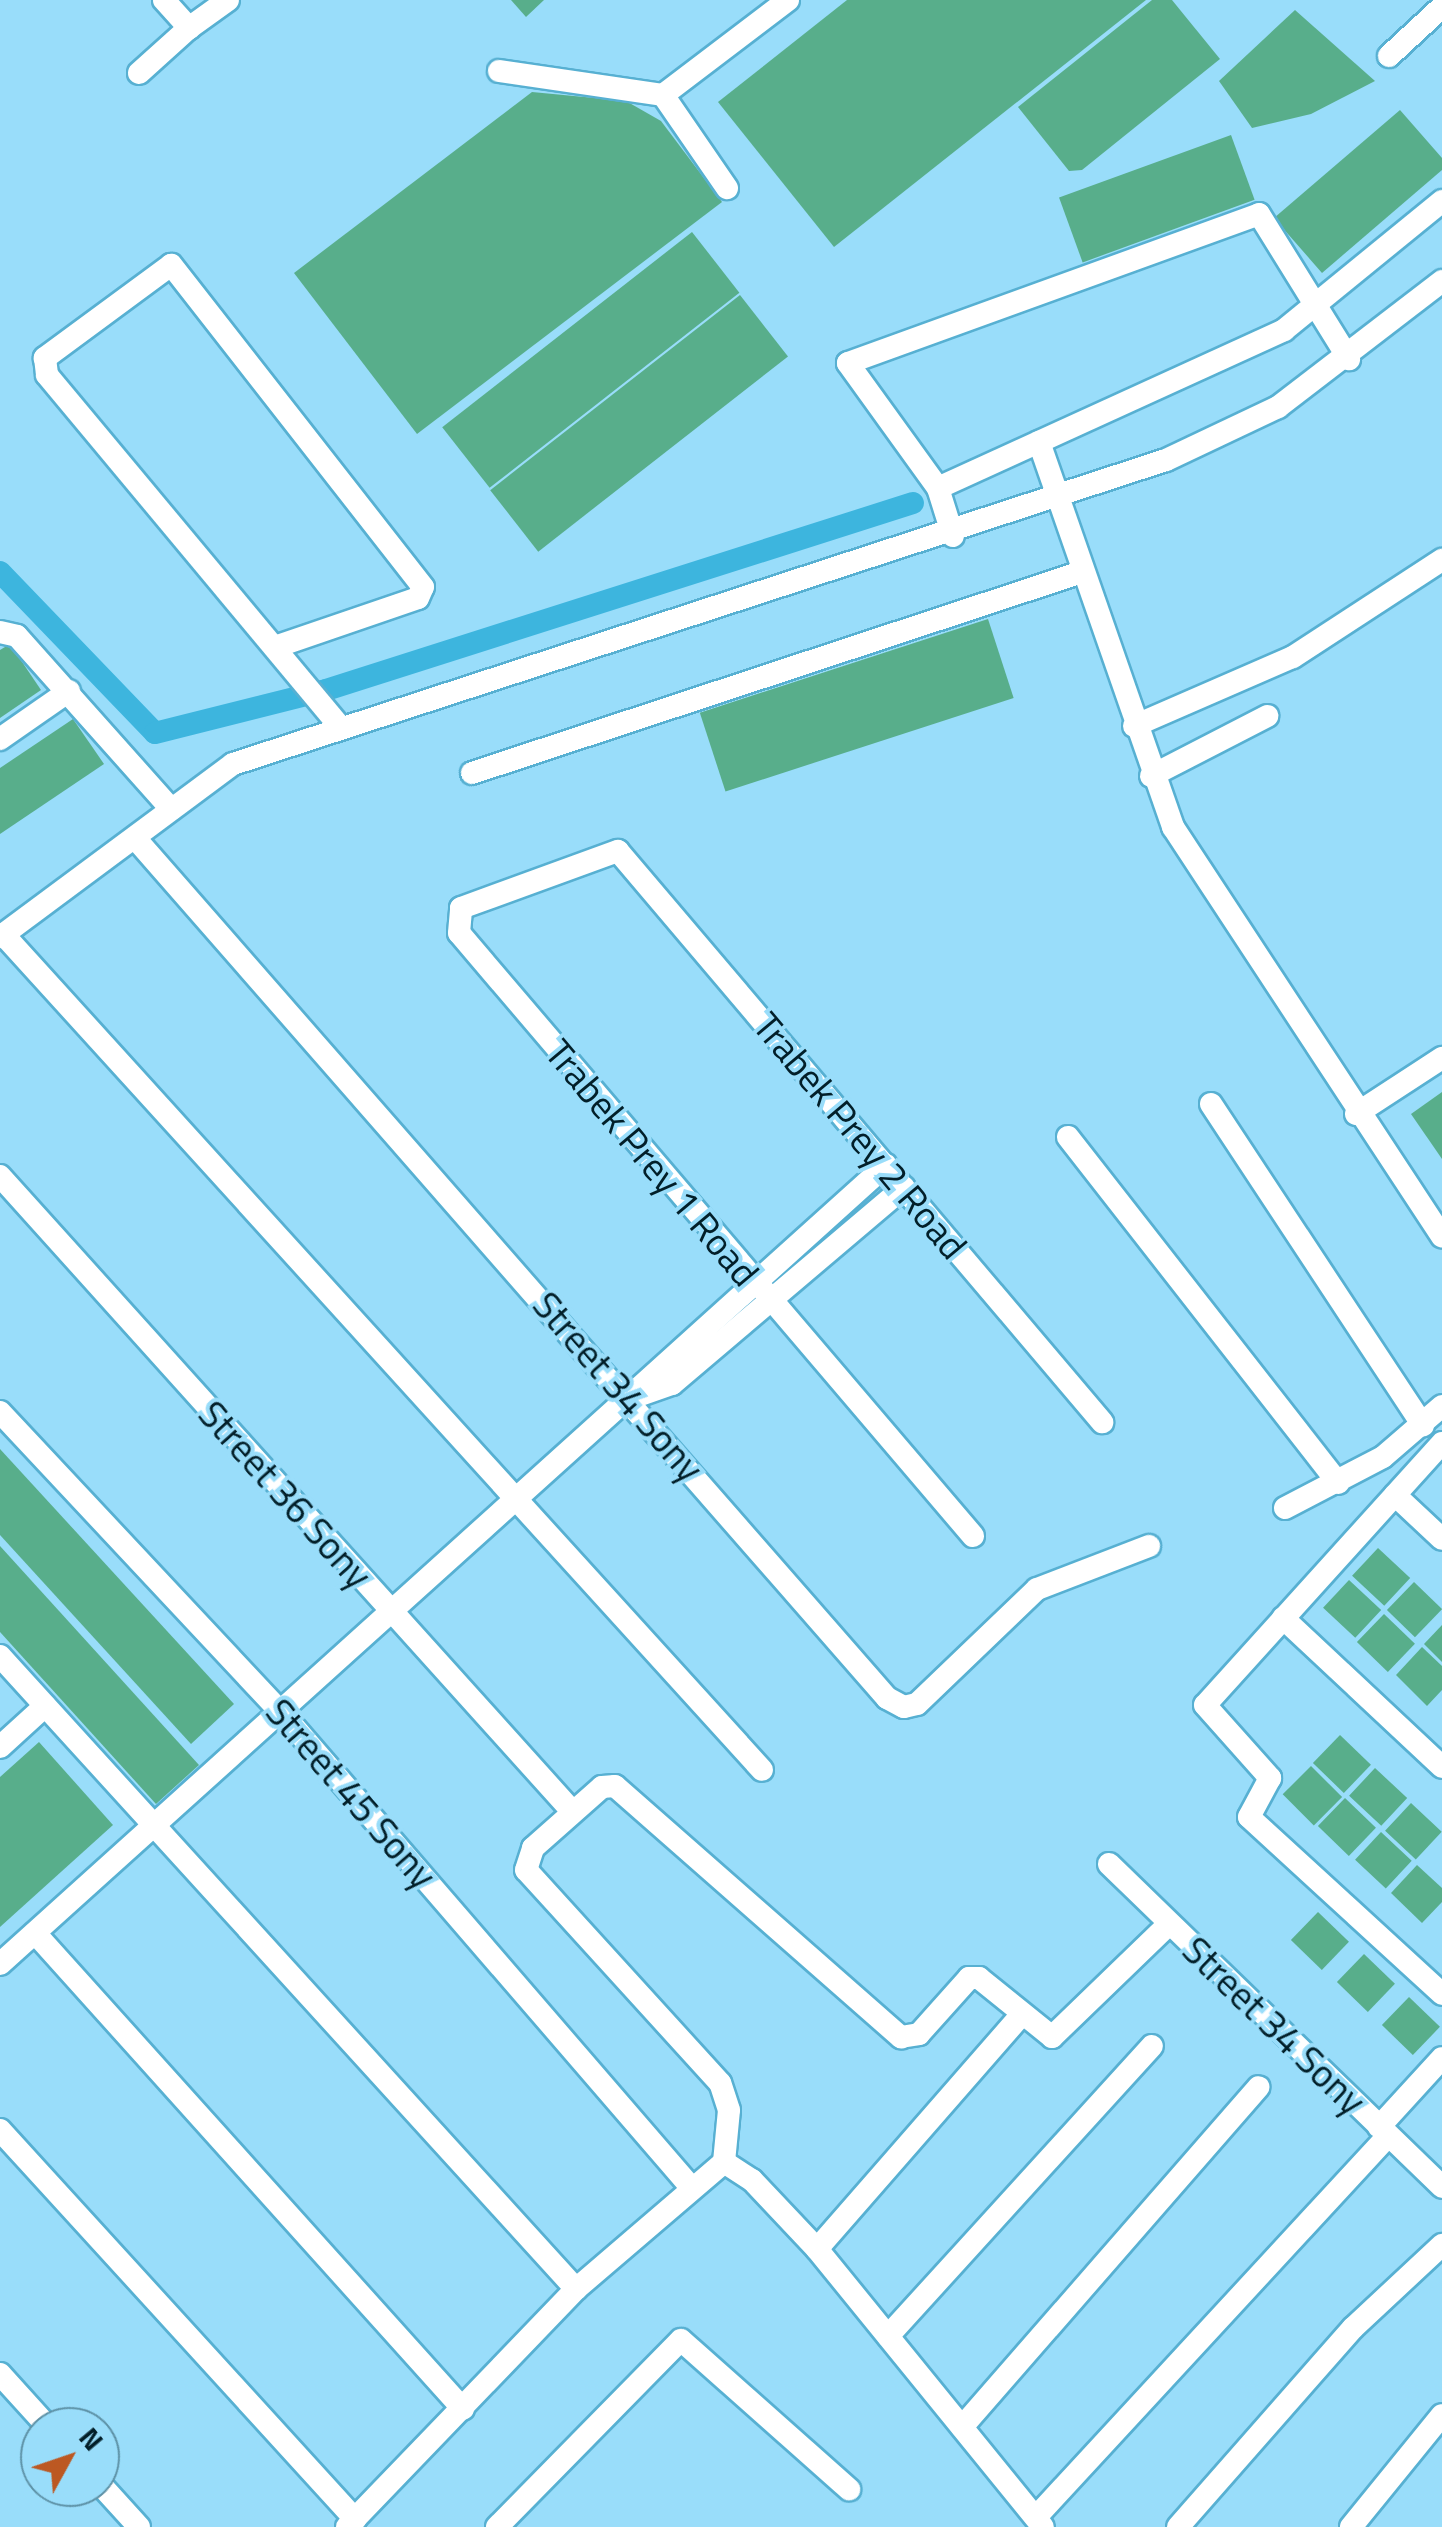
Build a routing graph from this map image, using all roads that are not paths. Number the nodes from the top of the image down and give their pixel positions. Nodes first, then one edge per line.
1 (164, 0) edge
2 (228, 0) edge
3 (788, 0) edge
4 (1442, 7) edge
5 (189, 28) junction
6 (1390, 56) dead end
7 (499, 72) dead end
8 (140, 73) dead end
9 (662, 95) junction
10 (727, 188) dead end
11 (1442, 200) edge
12 (1442, 282) edge
13 (1319, 309) junction
14 (1349, 359) junction
15 (1039, 442) junction
16 (938, 488) junction
17 (1058, 498) junction
18 (952, 536) junction
19 (1442, 560) edge
20 (1082, 572) junction
21 (0, 632) edge
22 (280, 653) junction
23 (69, 691) junction
24 (1267, 716) dead end
25 (334, 720) junction
26 (1134, 726) junction
27 (0, 738) edge
28 (472, 774) dead end
29 (1151, 776) junction
30 (171, 808) junction
31 (136, 838) junction
32 (618, 852) joint
33 (2, 936) edge
34 (1442, 1058) edge
35 (1211, 1104) dead end
36 (1356, 1114) junction
37 (1068, 1137) dead end
38 (886, 1165) junction
39 (0, 1176) edge
40 (904, 1187) junction
41 (1442, 1237) edge
42 (752, 1282) junction
43 (768, 1301) junction
44 (629, 1398) junction
45 (1442, 1406) edge
46 (0, 1412) edge
47 (1102, 1422) dead end
48 (1422, 1425) junction
49 (1442, 1443) edge
50 (1338, 1483) junction
51 (1395, 1495) junction
52 (517, 1500) junction
53 (1285, 1508) dead end
54 (973, 1536) dead end
55 (1442, 1539) edge
56 (1149, 1546) dead end
57 (391, 1614) junction
58 (1283, 1618) junction
59 (0, 1656) edge
60 (46, 1706) junction
61 (281, 1712) junction
62 (0, 1747) edge
63 (1442, 1768) edge
64 (762, 1770) dead end
65 (572, 1811) junction
66 (154, 1826) junction
67 (1109, 1864) dead end
68 (1169, 1924) junction
69 (35, 1933) junction
70 (0, 1964) edge
71 (1442, 1994) edge
72 (1022, 2015) junction
73 (1152, 2046) dead end
74 (1442, 2058) edge
75 (1259, 2087) dead end
76 (0, 2130) edge
77 (1383, 2132) junction
78 (724, 2162) junction
79 (690, 2186) junction
80 (1442, 2187) edge
81 (1442, 2244) edge
82 (817, 2249) junction
83 (576, 2289) junction
84 (888, 2336) junction
85 (0, 2374) edge
86 (30, 2407) edge
87 (463, 2409) junction
88 (1442, 2415) edge
89 (962, 2428) junction
90 (849, 2488) dead end
91 (120, 2506) edge
92 (1040, 2522) edge
93 (351, 2523) edge
94 (139, 2527) edge
95 (497, 2527) edge
96 (1178, 2527) edge
97 (1352, 2527) edge

1 - 5 street
2 - 5 street
3 - 9 street
4 - 6 street
5 - 8 street
7 - 9 street
9 - 10 street
11 - 13 street
12 - 14 street
13 - 14 street
13 - 15 street
13 - 16 street
14 - 17 street
15 - 16 street
15 - 17 street
16 - 18 street
17 - 18 street
17 - 20 street
18 - 25 street
19 - 26 street
20 - 26 street
20 - 28 street
21 - 23 street
22 - 22 street
22 - 25 street
23 - 27 street
23 - 30 street
24 - 29 street
25 - 30 street
26 - 29 street
29 - 36 street
30 - 31 street
31 - 33 street
31 - 44 street, Street 34 Sony
32 - 38 street, Trabek Prey 2 Road
32 - 42 street, Trabek Prey 1 Road
33 - 52 street
34 - 36 street
35 - 48 street
36 - 41 street
37 - 50 street
38 - 40 street, Trabek Prey 2 Road
38 - 42 street
39 - 57 street, Street 36 Sony
40 - 43 street
40 - 47 street, Trabek Prey 2 Road
42 - 43 street, Trabek Prey 1 Road
42 - 44 street
43 - 44 street
43 - 54 street, Trabek Prey 1 Road
44 - 52 street
44 - 56 street, Street 34 Sony
45 - 48 street
46 - 61 street, Street 45 Sony
48 - 50 street
49 - 51 street
50 - 53 street
51 - 55 street
51 - 58 street
52 - 57 street
52 - 64 street
57 - 61 street
57 - 65 street, Street 36 Sony
58 - 63 street
58 - 71 street
59 - 60 street
60 - 62 street
60 - 66 street
61 - 66 street
61 - 79 street, Street 45 Sony
65 - 72 street
65 - 78 street
66 - 69 street
66 - 83 street
67 - 68 street, Street 34 Sony
68 - 72 street
68 - 77 street, Street 34 Sony
69 - 70 street
69 - 87 street
72 - 82 street
73 - 84 street
74 - 77 street
75 - 89 street
76 - 93 street
77 - 80 street, Street 34 Sony
77 - 92 street
78 - 79 street
78 - 82 street
79 - 83 street
81 - 96 street
82 - 84 street
83 - 87 street
84 - 89 street
85 - 86 street
87 - 93 street
88 - 97 street
89 - 92 street
90 - 95 street
91 - 94 street

